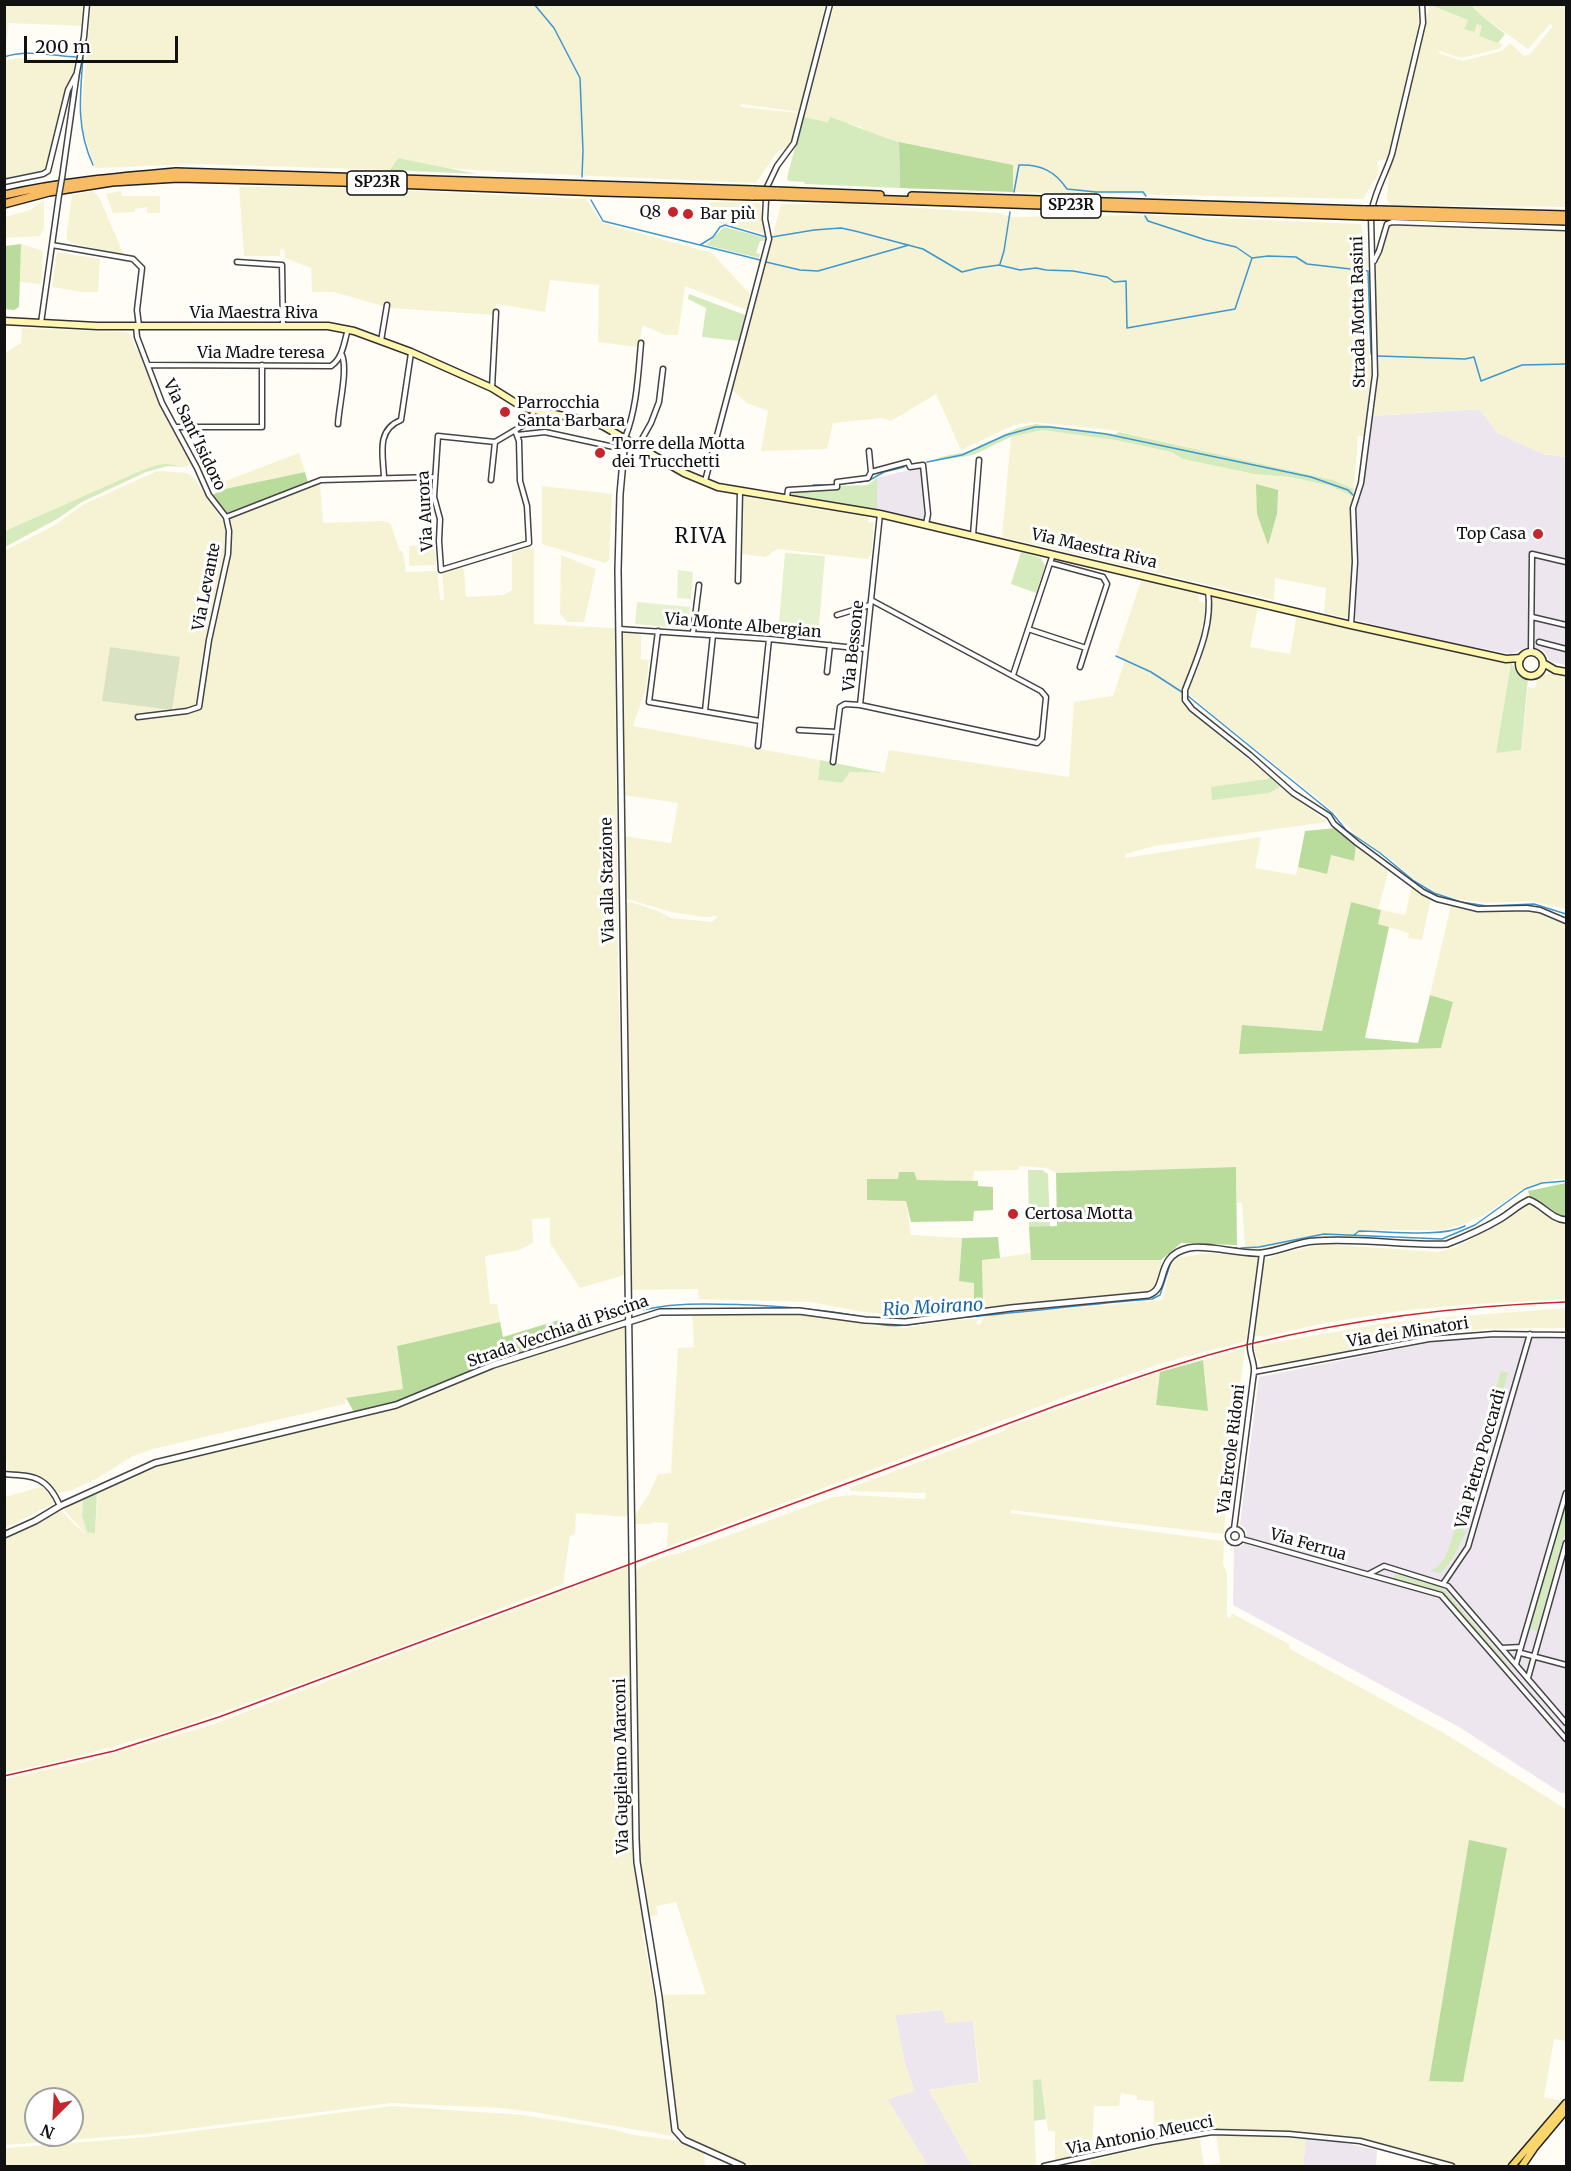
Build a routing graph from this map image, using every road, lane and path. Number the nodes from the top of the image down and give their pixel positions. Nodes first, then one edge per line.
1 (87, 4) edge
2 (830, 4) edge
3 (1422, 4) edge
4 (77, 72) junction
5 (4, 182) edge
6 (767, 187) dead end
7 (753, 193) junction
8 (4, 195) edge
9 (766, 200) dead end
10 (4, 204) edge
11 (1379, 213) junction
12 (1566, 215) edge
13 (1566, 221) edge
14 (1566, 228) edge
15 (52, 245) junction
16 (237, 262) dead end
17 (1373, 262) junction
18 (387, 305) dead end
19 (496, 312) dead end
20 (4, 321) edge
21 (41, 323) junction
22 (137, 326) junction
23 (283, 326) junction
24 (348, 329) junction
25 (381, 341) junction
26 (641, 343) dead end
27 (411, 352) junction
28 (341, 354) junction
29 (149, 365) junction
30 (262, 365) junction
31 (663, 369) dead end
32 (492, 388) junction
33 (534, 411) junction
34 (338, 424) dead end
35 (176, 427) junction
36 (515, 430) junction
37 (517, 435) junction
38 (625, 439) junction
39 (495, 442) junction
40 (638, 446) junction
41 (623, 448) junction
42 (868, 451) dead end
43 (979, 460) dead end
44 (871, 472) junction
45 (384, 477) junction
46 (435, 477) junction
47 (491, 480) dead end
48 (705, 482) junction
49 (740, 490) junction
50 (787, 497) junction
51 (880, 514) junction
52 (226, 517) junction
53 (926, 524) junction
54 (973, 535) junction
55 (1053, 554) junction
56 (1566, 562) edge
57 (1051, 564) junction
58 (738, 581) dead end
59 (699, 585) dead end
60 (1208, 590) junction
61 (870, 602) junction
62 (837, 615) dead end
63 (1532, 617) junction
64 (1351, 625) junction
65 (1566, 625) edge
66 (619, 629) junction
67 (1028, 629) junction
68 (658, 631) junction
69 (693, 633) junction
70 (713, 635) junction
71 (769, 639) junction
72 (1539, 642) dead end
73 (830, 645) junction
74 (1086, 648) junction
75 (865, 649) junction
76 (1566, 649) edge
77 (1531, 652) junction
78 (1520, 662) junction
79 (1543, 663) junction
80 (1080, 667) dead end
81 (1555, 670) junction
82 (827, 672) dead end
83 (1540, 672) junction
84 (1566, 672) edge
85 (1013, 675) junction
86 (860, 705) junction
87 (705, 711) junction
88 (138, 717) dead end
89 (760, 721) junction
90 (800, 730) dead end
91 (837, 732) junction
92 (758, 746) dead end
93 (833, 762) dead end
94 (1566, 921) edge
95 (1566, 1220) edge
96 (1262, 1253) junction
97 (628, 1322) junction
98 (1530, 1334) junction
99 (1566, 1335) edge
100 (1254, 1372) junction
101 (4, 1474) edge
102 (1566, 1492) edge
103 (60, 1506) junction
104 (1234, 1529) junction
105 (4, 1535) edge
106 (1242, 1539) junction
107 (1566, 1543) edge
108 (1368, 1575) junction
109 (1443, 1584) junction
110 (1522, 1647) junction
111 (1502, 1648) junction
112 (1521, 1653) junction
113 (1534, 1656) junction
114 (1516, 1664) junction
115 (1566, 1665) edge
116 (1522, 1670) junction
117 (1513, 1678) junction
118 (1528, 1678) junction
119 (1566, 1723) edge
120 (1566, 1739) edge
121 (1566, 2103) edge
122 (1566, 2110) edge
123 (742, 2166) edge
124 (1044, 2166) edge
125 (1452, 2166) edge
126 (1512, 2166) edge
127 (1522, 2166) edge

1 - 4 street
2 - 6 street
3 - 17 street, Strada Motta Rasini
4 - 5 street
4 - 15 street, bridge
7 - 8 highway, SP23R
7 - 10 highway, SP23R
7 - 11 highway, SP23R, bridge
9 - 48 street
11 - 12 highway, SP23R
11 - 13 highway, SP23R
14 - 17 street
15 - 21 street
15 - 22 street, Via Sant'Isidoro
16 - 23 street
17 - 64 street, Strada Motta Rasini
18 - 25 street
19 - 32 street
20 - 21 main road, Via Maestra Riva
21 - 22 main road, Via Maestra Riva
22 - 23 main road, Via Maestra Riva
22 - 29 street, Via Sant'Isidoro
23 - 24 main road, Via Maestra Riva
24 - 25 main road, Via Maestra Riva
24 - 28 street, Via Madre teresa
25 - 27 main road, Via Maestra Riva
26 - 38 street
27 - 32 main road, Via Maestra Riva
27 - 45 street
28 - 30 street, Via Madre teresa
28 - 34 street
29 - 30 street, Via Madre teresa
29 - 35 street, Via Sant'Isidoro
30 - 35 street
31 - 40 street
32 - 33 main road, Via Maestra Riva
33 - 36 street
33 - 38 main road, Via Maestra Riva
35 - 52 street, Via Sant'Isidoro
36 - 37 street
36 - 39 street
37 - 41 street
37 - 46 street, Via Aurora
38 - 40 main road, Via Maestra Riva
38 - 41 street, Via alla Stazione
39 - 46 street, Via Aurora
39 - 47 street
40 - 48 main road, Via Maestra Riva
41 - 66 street, Via alla Stazione
42 - 44 street
43 - 54 street
44 - 50 street, Via Maestra Riva
44 - 53 street, Via Maestra Riva
45 - 46 street
45 - 52 street
48 - 49 main road, Via Maestra Riva
49 - 50 main road, Via Maestra Riva
49 - 58 street
50 - 51 main road, Via Maestra Riva
51 - 53 main road, Via Maestra Riva
51 - 61 street, Via Bessone
52 - 88 street, Via Levante
53 - 54 main road, Via Maestra Riva
54 - 55 main road, Via Maestra Riva
55 - 57 street
55 - 60 main road, Via Maestra Riva
56 - 63 street
57 - 67 street
57 - 74 street
59 - 69 street
60 - 64 main road, Via Maestra Riva
60 - 94 street
61 - 62 street
61 - 75 street, Via Bessone
61 - 85 street
63 - 65 street
63 - 77 street
64 - 78 main road, Via Maestra Riva
66 - 68 street, Via Monte Albergian
66 - 97 street, Via alla Stazione
67 - 74 street
67 - 85 street
68 - 69 street, Via Monte Albergian
68 - 87 street
69 - 70 street, Via Monte Albergian
70 - 71 street, Via Monte Albergian
70 - 87 street
71 - 73 street, Via Monte Albergian
71 - 89 street
72 - 76 street
73 - 75 street, Via Monte Albergian
73 - 82 street
74 - 80 street
75 - 86 street, Via Bessone
77 - 78 main road
77 - 79 main road
78 - 83 main road
79 - 81 main road
79 - 83 main road
81 - 83 main road
81 - 84 main road
85 - 86 street
86 - 91 street, Via Bessone
87 - 89 street
89 - 92 street
90 - 91 street
91 - 93 street, Via Bessone
95 - 96 street, Strada Vecchia di Piscina
96 - 97 street, Strada Vecchia di Piscina
96 - 100 street, Via Ercole Ridoni
97 - 103 street, Strada Vecchia di Piscina
97 - 123 street, Via Guglielmo Marconi
98 - 99 street, Via dei Minatori
98 - 100 street, Via dei Minatori
98 - 109 street, Via Pietro Poccardi
100 - 104 street, Via Ercole Ridoni
101 - 103 street
102 - 110 street
103 - 105 street, Strada Vecchia di Piscina
104 - 106 street
104 - 106 street
106 - 108 street, Via Ferrua
107 - 113 street
108 - 109 street
108 - 117 street, Via Ferrua
109 - 111 street
110 - 111 street
110 - 112 street
111 - 114 street
112 - 113 street
112 - 114 street
113 - 115 street
113 - 118 street
114 - 116 street
116 - 117 street
116 - 118 street
117 - 120 street, Via Ferrua
118 - 119 street
121 - 126 main road
122 - 127 main road
124 - 125 street, Via Antonio Meucci

